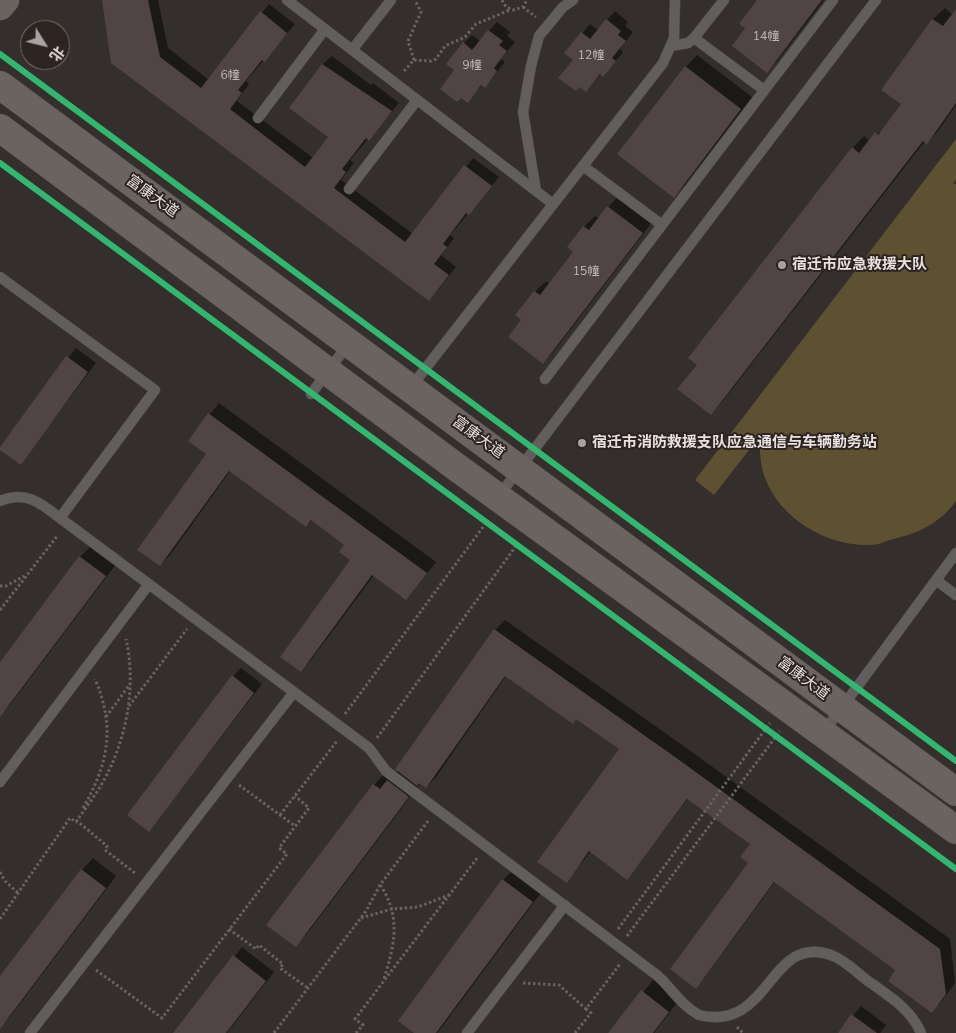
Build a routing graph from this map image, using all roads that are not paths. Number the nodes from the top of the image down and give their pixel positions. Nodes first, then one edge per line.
1 (5, 0) edge
2 (287, 0) edge
3 (391, 0) edge
4 (573, 0) edge
5 (675, 0) edge
6 (724, 0) edge
7 (833, 0) edge
8 (876, 0) edge
9 (0, 6) edge
10 (325, 29) junction
11 (694, 38) junction
12 (671, 46) junction
13 (352, 50) junction
14 (0, 85) edge
15 (764, 90) junction
16 (417, 100) junction
17 (258, 118) dead end
18 (0, 128) edge
19 (583, 166) junction
20 (349, 190) dead end
21 (536, 191) junction
22 (553, 204) junction
23 (662, 225) junction
24 (0, 277) edge
25 (349, 342) junction
26 (328, 371) junction
27 (545, 380) dead end
28 (410, 388) junction
29 (311, 394) dead end
30 (519, 469) junction
31 (0, 489) edge
32 (498, 497) junction
33 (5, 499) edge
34 (64, 520) junction
35 (956, 553) edge
36 (936, 580) junction
37 (149, 584) junction
38 (956, 595) edge
39 (294, 692) junction
40 (842, 708) junction
41 (823, 733) junction
42 (0, 782) edge
43 (956, 792) edge
44 (956, 830) edge
45 (565, 905) junction
46 (30, 1033) edge
47 (467, 1033) edge
48 (921, 1033) edge

1 - 9 street
2 - 10 lane
3 - 13 lane
4 - 21 lane
5 - 12 lane
6 - 11 lane
7 - 15 lane
8 - 30 lane
10 - 13 lane
10 - 17 lane
11 - 12 lane
11 - 15 lane
12 - 19 lane
13 - 16 lane
14 - 25 street, 富康大道
15 - 23 lane
16 - 20 lane
16 - 21 lane
18 - 26 street, 富康大道
19 - 22 lane
19 - 23 lane
21 - 22 lane
22 - 28 lane
23 - 27 lane
24 - 34 lane
25 - 26 lane
25 - 28 street, 富康大道
26 - 29 lane
26 - 32 street, 富康大道
28 - 30 street, 富康大道
30 - 32 lane
30 - 40 street, 富康大道
31 - 33 lane
32 - 41 street, 富康大道
33 - 34 lane
34 - 37 lane
35 - 36 lane
36 - 38 lane
36 - 40 lane
37 - 39 lane
37 - 42 lane
39 - 45 lane
39 - 46 lane
40 - 41 lane
40 - 43 street, 富康大道
41 - 44 street, 富康大道
45 - 47 lane
45 - 48 lane

